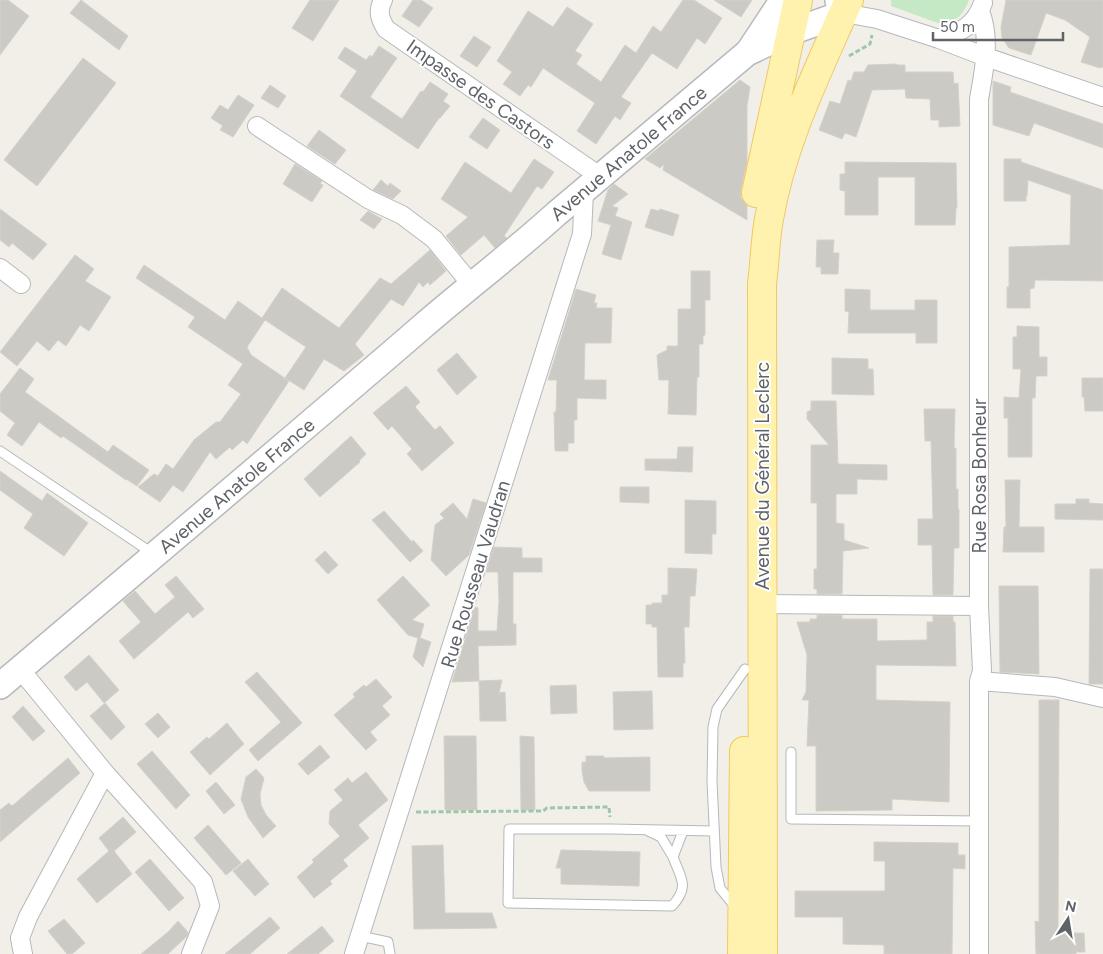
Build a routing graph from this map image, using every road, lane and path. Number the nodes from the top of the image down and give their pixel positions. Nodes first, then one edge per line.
1 (383, 0) edge
2 (784, 0) edge
3 (798, 0) edge
4 (844, 4) edge
5 (982, 5) edge
6 (791, 32) junction
7 (872, 34) dead end
8 (939, 39) junction
9 (747, 53) junction
10 (846, 58) dead end
11 (986, 58) junction
12 (1103, 97) edge
13 (258, 126) dead end
14 (592, 184) junction
15 (0, 268) edge
16 (20, 284) dead end
17 (471, 284) junction
18 (0, 450) edge
19 (155, 555) junction
20 (763, 604) junction
21 (979, 606) junction
22 (745, 668) junction
23 (20, 669) junction
24 (979, 681) junction
25 (0, 686) edge
26 (1103, 698) edge
27 (791, 752) dead end
28 (105, 773) junction
29 (400, 812) junction
30 (979, 821) junction
31 (611, 828) junction
32 (643, 830) junction
33 (683, 831) junction
34 (714, 831) junction
35 (673, 856) junction
36 (743, 917) junction
37 (360, 936) junction
38 (23, 954) edge
39 (191, 954) edge
40 (354, 954) edge
41 (390, 954) edge
42 (742, 954) edge
43 (763, 954) edge
44 (979, 954) edge

1 - 14 street, Impasse des Castors
2 - 9 main road
3 - 6 main road, Avenue du Général Leclerc
4 - 6 main road
4 - 8 street
4 - 20 main road, Avenue du Général Leclerc
5 - 8 street
5 - 11 street, Rue Rosa Bonheur
6 - 9 main road, Avenue Anatole France
6 - 22 main road, Avenue du Général Leclerc
7 - 10 path
8 - 11 street
9 - 14 main road, Avenue Anatole France
11 - 12 street
11 - 21 street, Rue Rosa Bonheur
13 - 17 street
14 - 17 main road, Avenue Anatole France
14 - 29 street, Rue Rousseau Vaudran
15 - 16 street
17 - 19 main road, Avenue Anatole France
18 - 19 lane
19 - 23 main road, Avenue Anatole France
20 - 21 street
20 - 43 main road, Avenue du Général Leclerc
21 - 24 street, Rue Rosa Bonheur
22 - 34 lane
22 - 36 main road, Avenue du Général Leclerc
23 - 25 main road, Avenue Anatole France
23 - 28 street
24 - 26 street
24 - 30 street, Rue Rosa Bonheur
27 - 30 lane
28 - 38 street
28 - 39 street
29 - 31 path
29 - 37 street, Rue Rousseau Vaudran
30 - 44 street, Rue Rosa Bonheur
31 - 32 lane
31 - 35 lane
32 - 33 lane
32 - 35 lane
33 - 34 lane
33 - 35 lane
34 - 36 lane
36 - 42 main road, Avenue du Général Leclerc
37 - 40 street, Rue Rousseau Vaudran
37 - 41 lane

